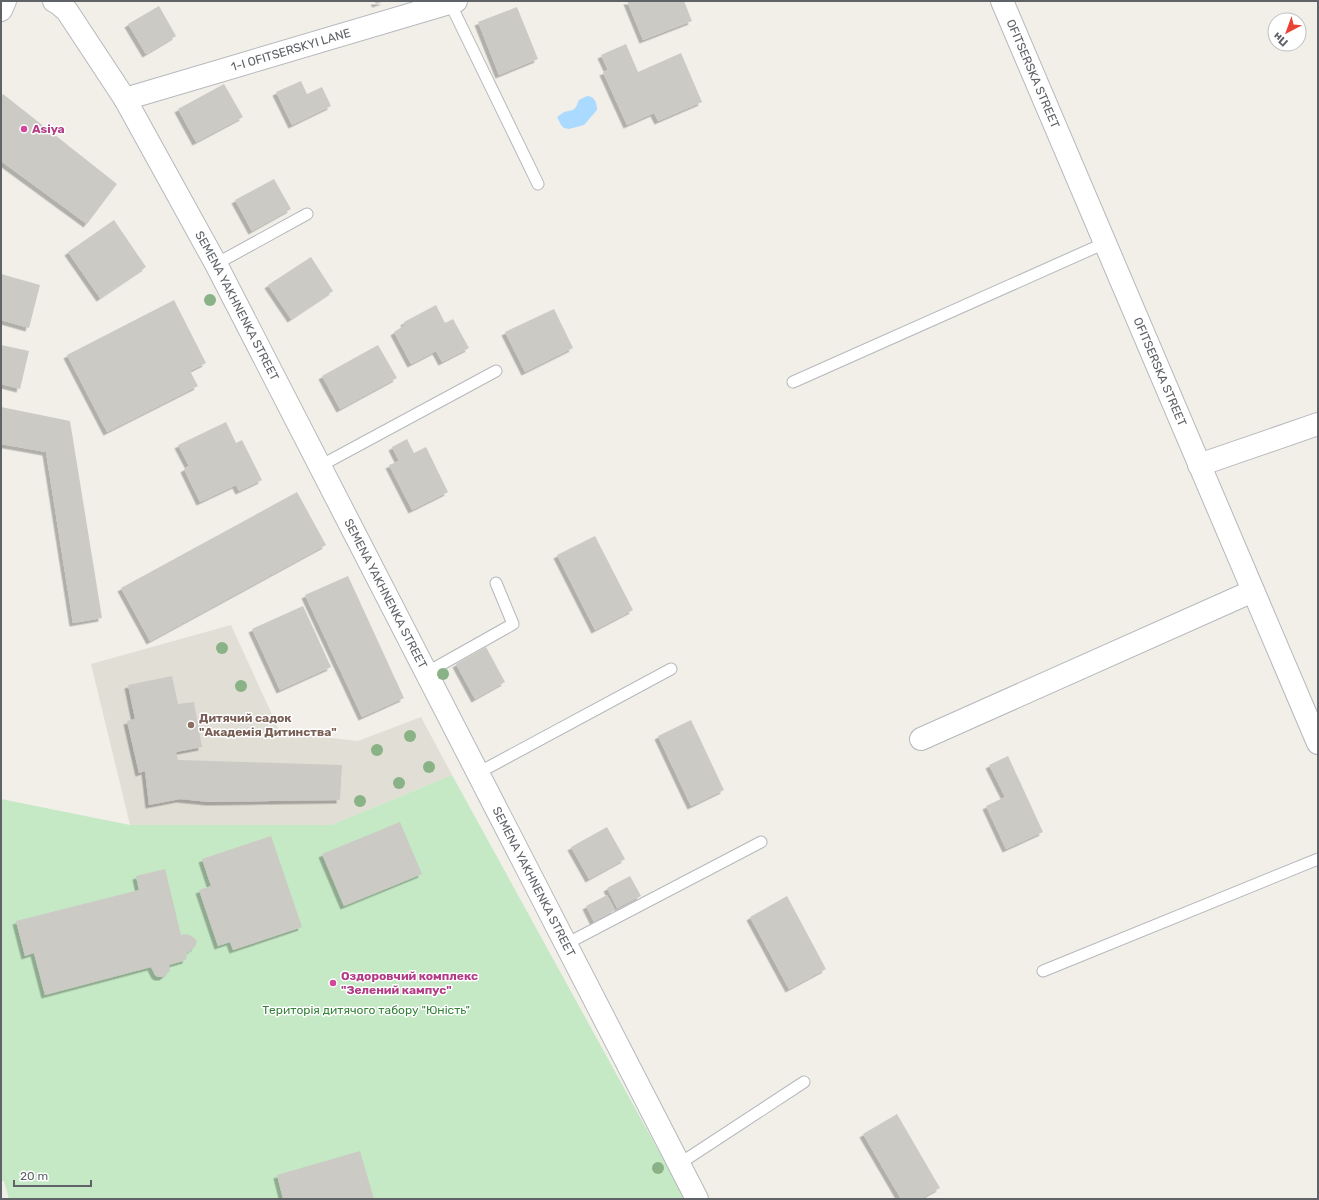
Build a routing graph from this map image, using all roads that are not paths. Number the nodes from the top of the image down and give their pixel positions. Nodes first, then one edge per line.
1 (5, 1) edge
2 (54, 1) edge
3 (1002, 1) edge
4 (453, 2) edge
5 (1, 10) edge
6 (125, 99) junction
7 (538, 184) dead end
8 (307, 214) dead end
9 (1105, 243) junction
10 (216, 264) junction
11 (496, 371) dead end
12 (794, 382) dead end
13 (1318, 424) edge
14 (1199, 465) junction
15 (320, 466) junction
16 (496, 583) dead end
17 (1253, 591) junction
18 (671, 669) dead end
19 (426, 672) junction
20 (921, 739) dead end
21 (1318, 743) edge
22 (478, 773) junction
23 (761, 842) dead end
24 (1318, 860) edge
25 (566, 944) junction
26 (1043, 971) dead end
27 (804, 1082) dead end
28 (679, 1164) junction
29 (697, 1199) edge

1 - 5 street
2 - 6 street, SEMENA YAKHNENKA STREET
3 - 9 street, OFITSERSKA STREET
4 - 6 street, 1-I OFITSERSKYI LANE
4 - 7 lane
6 - 10 street, SEMENA YAKHNENKA STREET
8 - 10 lane
9 - 12 lane
9 - 14 street, OFITSERSKA STREET
10 - 15 street, SEMENA YAKHNENKA STREET
11 - 15 lane
13 - 14 street
14 - 17 street, OFITSERSKA STREET
15 - 19 street, SEMENA YAKHNENKA STREET
16 - 19 lane
17 - 20 street
17 - 21 street, OFITSERSKA STREET
18 - 22 lane
19 - 22 street, SEMENA YAKHNENKA STREET
22 - 25 street, SEMENA YAKHNENKA STREET
23 - 25 lane
24 - 26 lane
25 - 28 street, SEMENA YAKHNENKA STREET
27 - 28 lane
28 - 29 street, SEMENA YAKHNENKA STREET

